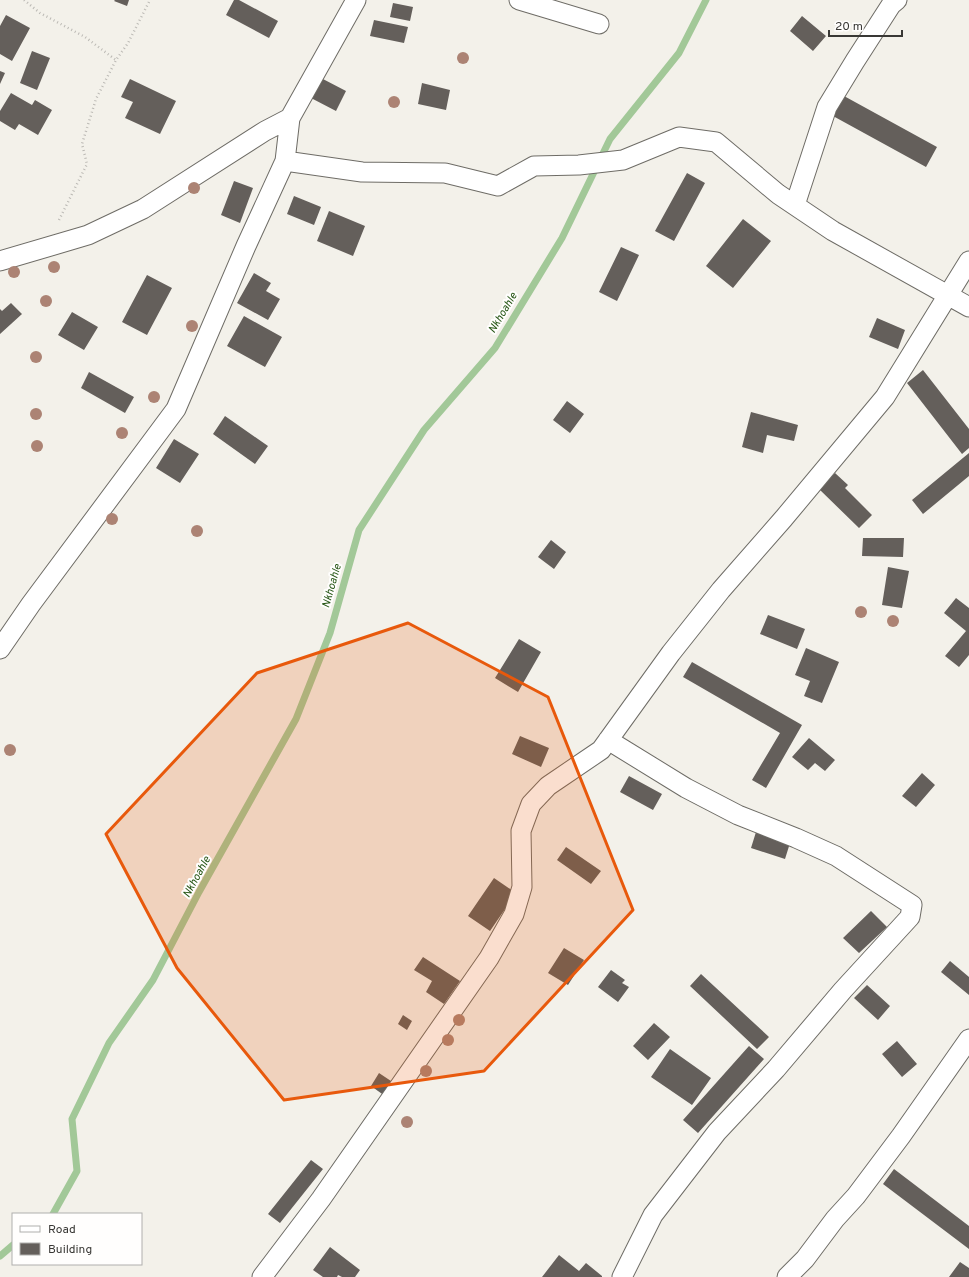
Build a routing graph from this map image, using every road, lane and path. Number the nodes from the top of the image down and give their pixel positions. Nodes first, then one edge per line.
1 (24, 0) edge
2 (150, 0) edge
3 (356, 0) edge
4 (519, 0) edge
5 (897, 0) edge
6 (599, 24) dead end
7 (116, 60) junction
8 (290, 118) junction
9 (285, 161) junction
10 (796, 205) junction
11 (46, 247) junction
12 (0, 261) edge
13 (969, 261) edge
14 (947, 295) junction
15 (969, 307) edge
16 (0, 649) edge
17 (608, 740) junction
18 (969, 1039) edge
19 (262, 1277) edge
20 (622, 1277) edge
21 (787, 1277) edge

1 - 7 path
2 - 7 path
3 - 8 street
4 - 6 street
5 - 10 street
7 - 11 path
8 - 9 street
8 - 11 street
9 - 10 street
9 - 16 street
10 - 14 street
11 - 12 street
13 - 14 street
14 - 15 street
14 - 17 street
17 - 19 street
17 - 20 street
18 - 21 street

